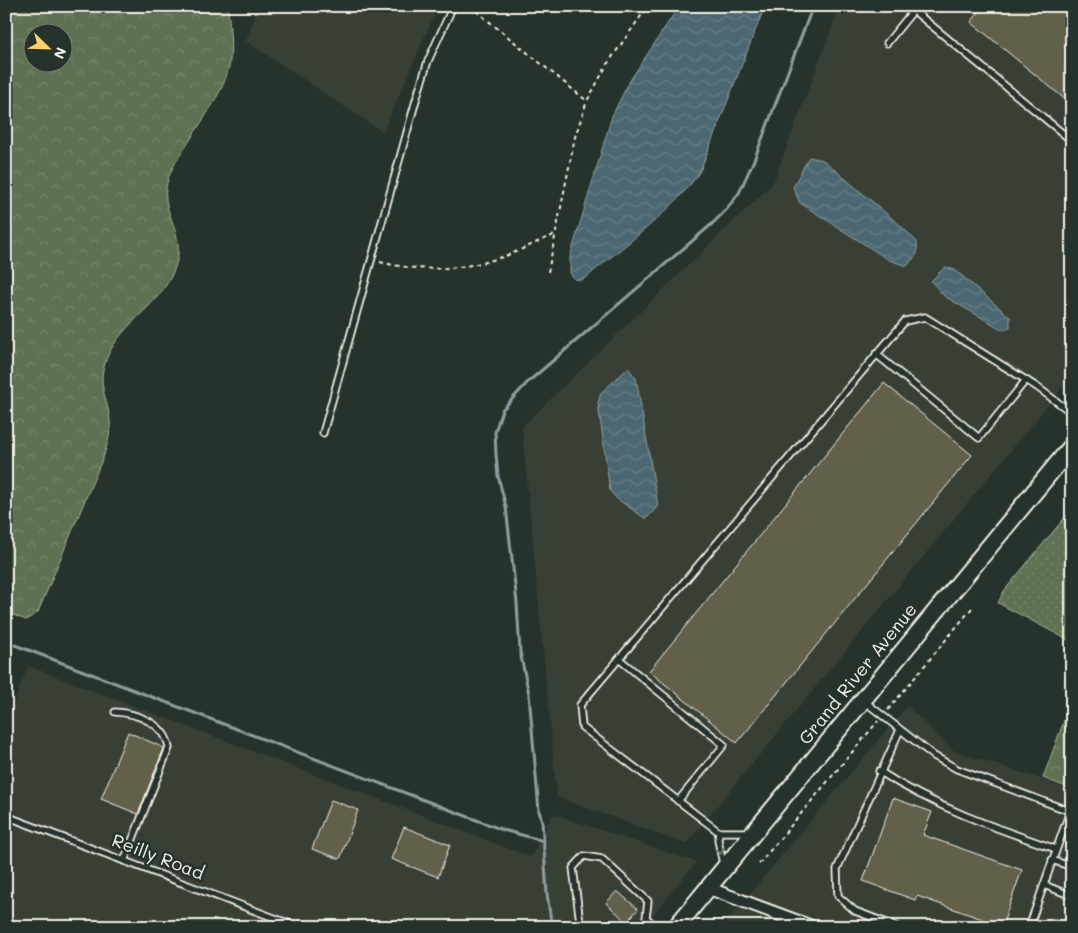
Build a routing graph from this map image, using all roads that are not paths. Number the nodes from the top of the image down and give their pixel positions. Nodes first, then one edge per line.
1 (453, 6) edge
2 (915, 8) edge
3 (887, 43) dead end
4 (1072, 141) edge
5 (876, 354) junction
6 (1026, 380) junction
7 (1072, 413) edge
8 (322, 432) dead end
9 (1072, 446) edge
10 (619, 659) junction
11 (863, 700) junction
12 (115, 712) dead end
13 (900, 730) junction
14 (880, 771) junction
15 (678, 801) junction
16 (1071, 811) edge
17 (6, 816) edge
18 (719, 832) junction
19 (754, 832) junction
20 (1056, 849) junction
21 (1052, 860) junction
22 (124, 861) junction
23 (1072, 867) edge
24 (724, 870) junction
25 (1044, 885) junction
26 (708, 888) junction
27 (1072, 896) edge
28 (298, 927) edge
29 (585, 927) edge
30 (656, 927) edge
31 (676, 927) edge
32 (813, 927) edge
33 (898, 927) edge
34 (1029, 927) edge

1 - 8 lane
2 - 3 lane
2 - 4 lane
5 - 6 lane
5 - 6 lane
5 - 10 lane
6 - 7 lane
9 - 11 main road, Grand River Avenue
10 - 15 lane
10 - 15 lane
11 - 13 lane
11 - 19 main road, Grand River Avenue
12 - 22 lane
13 - 14 lane
13 - 16 lane
14 - 20 lane
14 - 33 lane
15 - 18 lane
16 - 20 lane
17 - 22 lane, Reilly Road
18 - 19 lane
18 -> 24 lane
19 - 24 main road, Grand River Avenue
20 - 21 lane
21 - 23 lane
21 - 25 lane
22 - 28 lane, Reilly Road
24 - 26 main road, Grand River Avenue
25 - 27 lane
25 - 34 lane
26 - 31 main road, Grand River Avenue
26 - 32 street
29 - 30 lane

